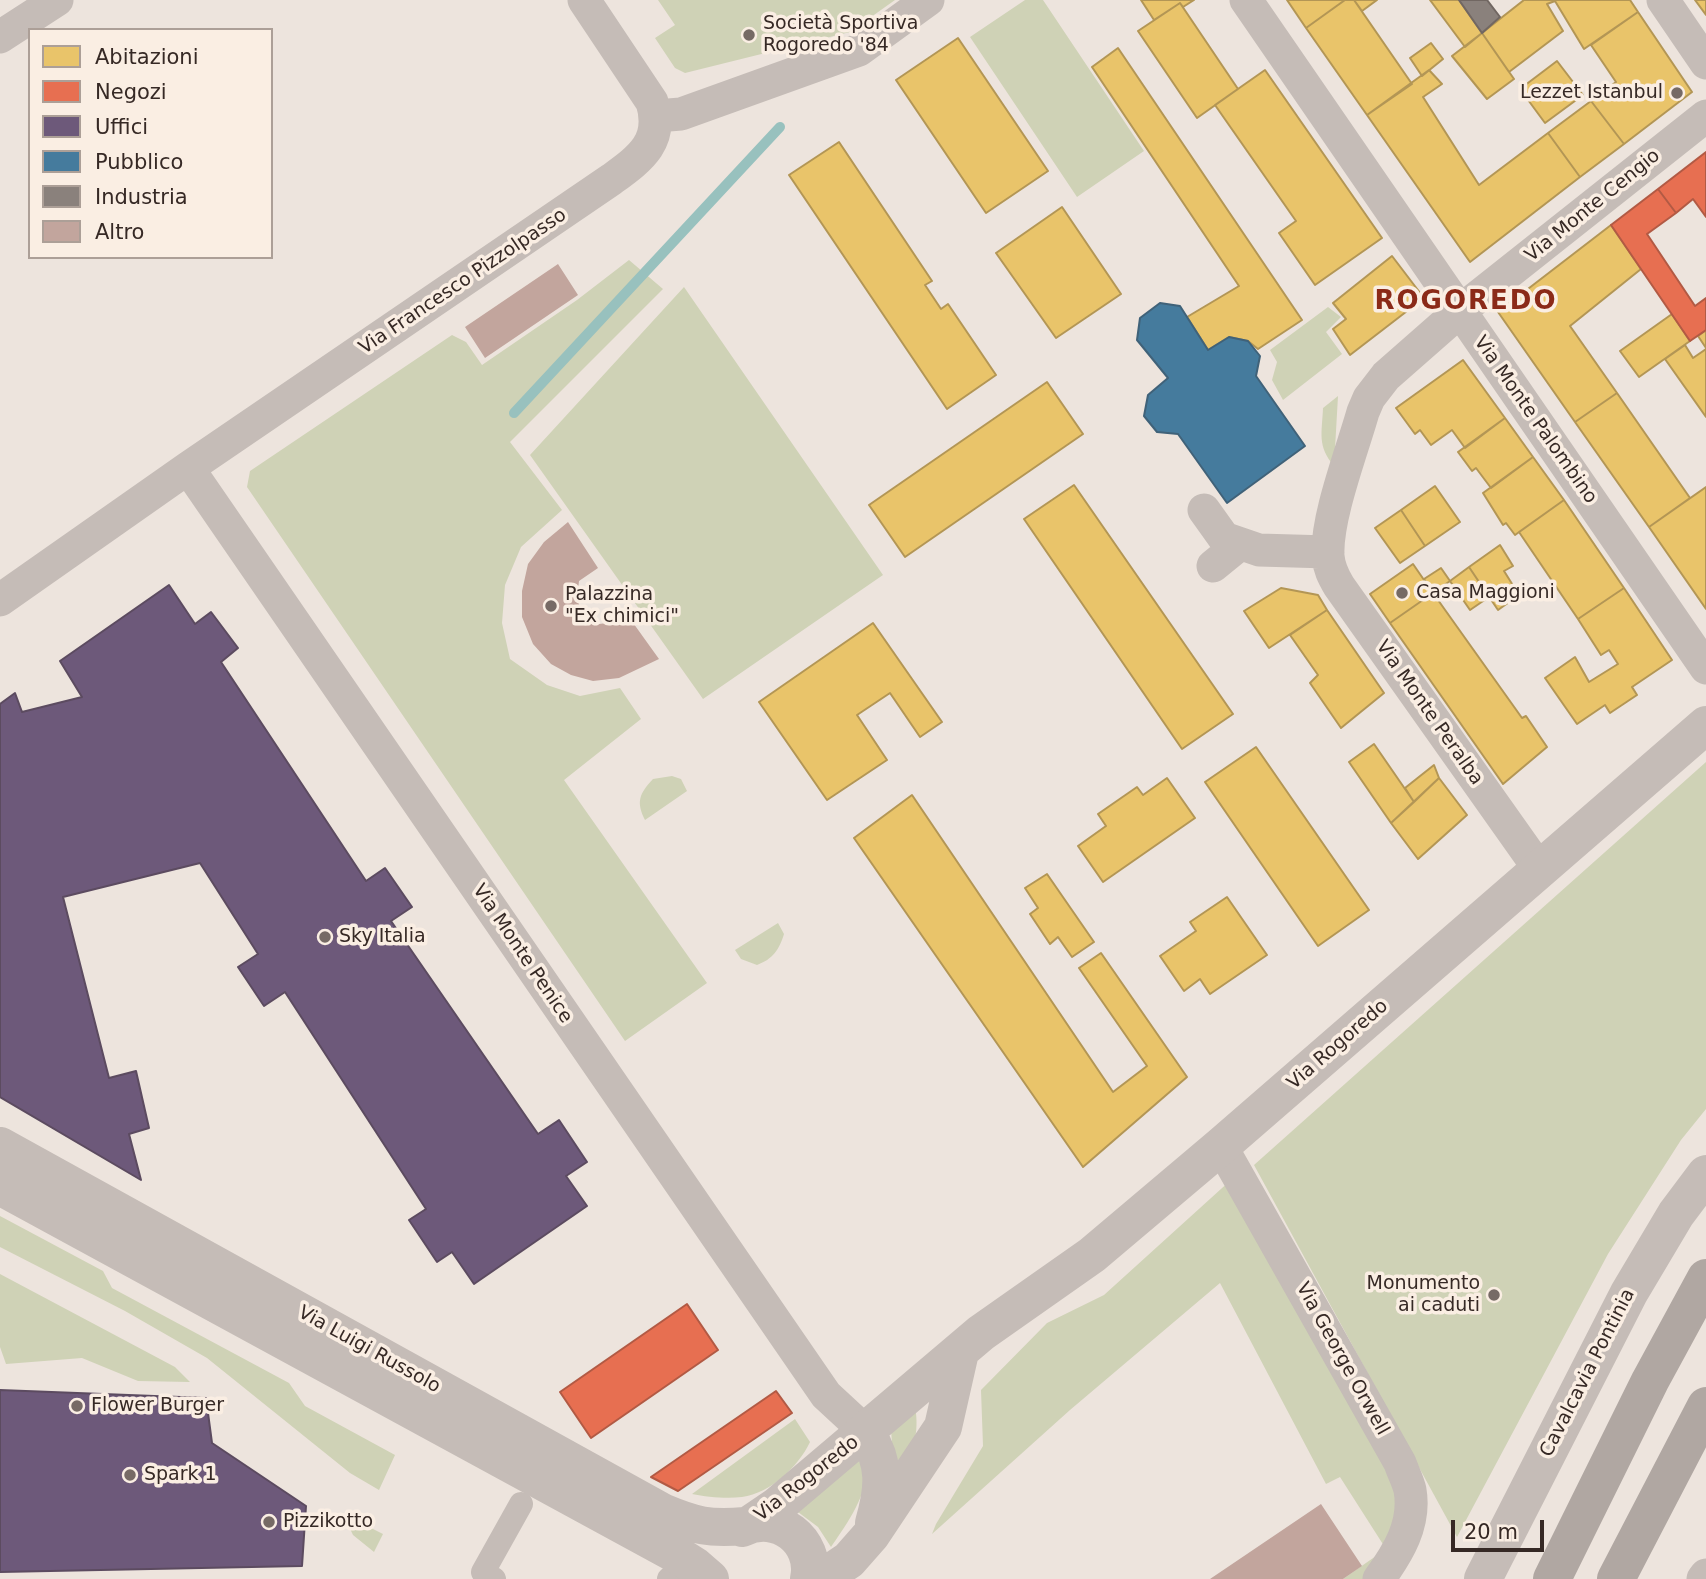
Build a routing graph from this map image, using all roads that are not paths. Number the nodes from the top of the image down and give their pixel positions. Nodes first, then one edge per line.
1 (57, 0) edge
2 (584, 0) edge
3 (928, 0) edge
4 (1246, 0) edge
5 (1663, 0) edge
6 (0, 37) edge
7 (1706, 63) edge
8 (656, 116) junction
9 (1706, 116) edge
10 (1460, 312) junction
11 (1363, 412) joint
12 (188, 468) junction
13 (1204, 510) dead end
14 (1240, 544) junction
15 (1328, 552) junction
16 (1213, 566) dead end
17 (0, 600) edge
18 (1706, 668) edge
19 (1706, 726) edge
20 (1540, 870) junction
21 (0, 1146) edge
22 (1221, 1146) junction
23 (1706, 1174) edge
24 (7, 1192) edge
25 (1706, 1278) edge
26 (960, 1352) junction
27 (1706, 1406) edge
28 (866, 1432) junction
29 (521, 1504) dead end
30 (747, 1525) junction
31 (871, 1535) junction
32 (494, 1579) edge
33 (710, 1579) edge
34 (717, 1579) edge
35 (809, 1579) edge
36 (821, 1579) edge
37 (1379, 1579) edge
38 (1483, 1579) edge
39 (1552, 1579) edge
40 (1616, 1579) edge

1 - 6 street
2 - 8 street
3 - 8 street
4 - 10 street, Via Monte Palombino
5 - 7 street
8 - 12 street, Via Francesco Pizzolpasso
9 - 10 street, Via Monte Cengio
10 - 11 street, Via Monte Cengio
10 - 18 street, Via Monte Palombino
11 - 15 street, Via Monte Peralba
12 - 17 street, Via Francesco Pizzolpasso
12 - 28 street, Via Monte Penice
13 - 14 street
14 - 15 street
14 - 16 street
15 - 20 street, Via Monte Peralba
19 - 20 street, Via Rogoredo
20 - 22 street, Via Rogoredo
21 - 30 street, Via Luigi Russolo
22 - 26 street, Via Rogoredo
22 - 37 street, Via George Orwell
23 - 38 street, Cavalcavia Pontinia
24 - 33 street, Via Luigi Russolo
25 - 39 highway
26 - 28 street, Via Rogoredo
26 - 31 street, Via Rogoredo
27 - 40 highway
28 - 30 street, Via Rogoredo
28 - 31 street, Via Rogoredo
29 - 32 street
30 - 34 street, Via Rogoredo
30 - 35 street, Via Luigi Russolo
31 - 36 street, Via Rogoredo

